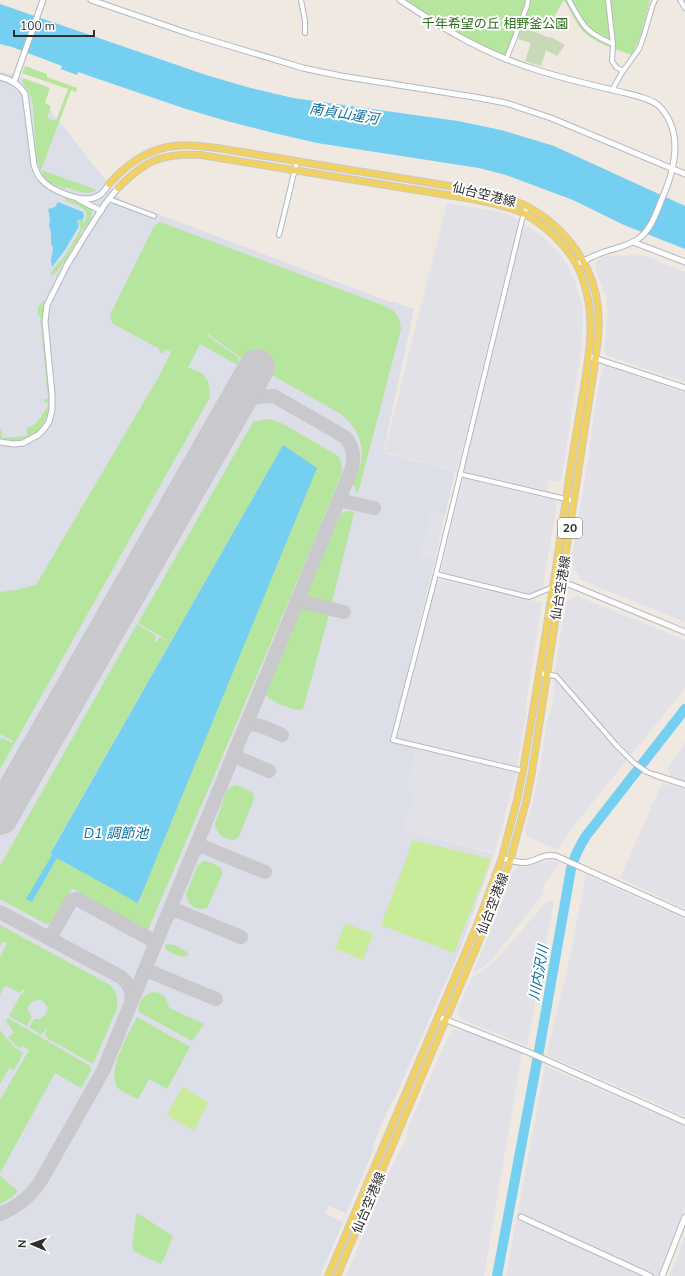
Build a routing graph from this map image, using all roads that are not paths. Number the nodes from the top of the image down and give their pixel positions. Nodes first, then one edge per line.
1 (43, 0) edge
2 (91, 0) edge
3 (301, 0) edge
4 (400, 0) edge
5 (528, 0) edge
6 (569, 0) edge
7 (608, 0) edge
8 (655, 0) edge
9 (680, 0) edge
10 (685, 8) edge
11 (305, 33) dead end
12 (613, 44) junction
13 (506, 60) junction
14 (623, 71) junction
15 (0, 77) edge
16 (14, 82) junction
17 (612, 90) junction
18 (172, 146) junction
19 (173, 155) junction
20 (135, 160) junction
21 (297, 162) junction
22 (140, 169) junction
23 (296, 170) junction
24 (674, 170) junction
25 (685, 174) edge
26 (109, 184) joint
27 (118, 188) joint
28 (75, 198) junction
29 (109, 199) junction
30 (527, 206) junction
31 (100, 211) junction
32 (524, 214) junction
33 (154, 216) dead end
34 (279, 235) dead end
35 (633, 242) junction
36 (685, 262) edge
37 (580, 263) junction
38 (588, 356) junction
39 (596, 358) junction
40 (685, 388) edge
41 (0, 442) edge
42 (460, 474) junction
43 (566, 500) junction
44 (574, 502) junction
45 (436, 574) junction
46 (562, 584) junction
47 (553, 587) junction
48 (685, 632) edge
49 (539, 673) junction
50 (548, 674) junction
51 (523, 771) junction
52 (655, 775) joint
53 (685, 785) edge
54 (502, 858) junction
55 (510, 861) junction
56 (685, 914) edge
57 (439, 1017) junction
58 (446, 1020) junction
59 (685, 1122) edge
60 (521, 1217) dead end
61 (685, 1217) edge
62 (328, 1276) edge
63 (337, 1276) edge
64 (650, 1276) edge
65 (662, 1276) edge

1 - 16 street
2 - 24 street
3 - 11 street
4 - 13 street
5 - 13 street
6 - 12 street
7 - 12 street
8 - 14 street
9 - 10 street
12 - 14 street
13 - 17 street
14 - 17 street
15 - 16 street
16 - 28 street
17 - 24 street
18 - 19 street
18 - 20 main road, 仙台空港線 / 20
18 - 21 main road, 仙台空港線 / 20
19 - 22 main road, 仙台空港線 / 20
19 - 23 main road, 仙台空港線 / 20
20 - 22 street
20 - 26 main road, 仙台空港線 / 20
21 - 23 street
21 - 30 main road, 仙台空港線 / 20
22 - 27 main road, 仙台空港線 / 20
23 - 32 main road, 仙台空港線 / 20
23 - 34 street
24 - 25 street
24 - 35 street
26 - 28 street
27 - 29 street
28 - 31 street
29 - 31 street
29 - 33 street
30 - 32 street
30 - 37 main road, 仙台空港線 / 20
31 - 41 street
32 - 37 main road, 仙台空港線 / 20
32 - 42 street
35 - 36 street
35 - 37 street
37 - 38 main road, 仙台空港線 / 20
37 - 39 main road, 仙台空港線 / 20
38 - 39 street
38 - 43 main road, 仙台空港線 / 20
39 - 40 street
39 - 44 main road, 仙台空港線 / 20
42 - 43 street
42 - 45 street
43 - 44 street
43 - 47 main road, 仙台空港線 / 20
44 - 46 main road, 仙台空港線 / 20
45 - 47 street
45 - 51 street
46 - 47 street
46 - 48 street
46 - 50 main road, 仙台空港線 / 20
47 - 49 main road, 仙台空港線 / 20
49 - 50 street
49 - 51 main road, 仙台空港線 / 20
50 - 52 street
50 - 55 main road, 仙台空港線 / 20
51 - 54 main road, 仙台空港線 / 20
52 - 53 street
54 - 55 street
54 - 57 main road, 仙台空港線 / 20
55 - 56 street
55 - 58 main road, 仙台空港線 / 20
57 - 58 street
57 - 62 main road, 仙台空港線 / 20
58 - 59 street
58 - 63 main road, 仙台空港線 / 20
60 - 64 street
61 - 65 street

